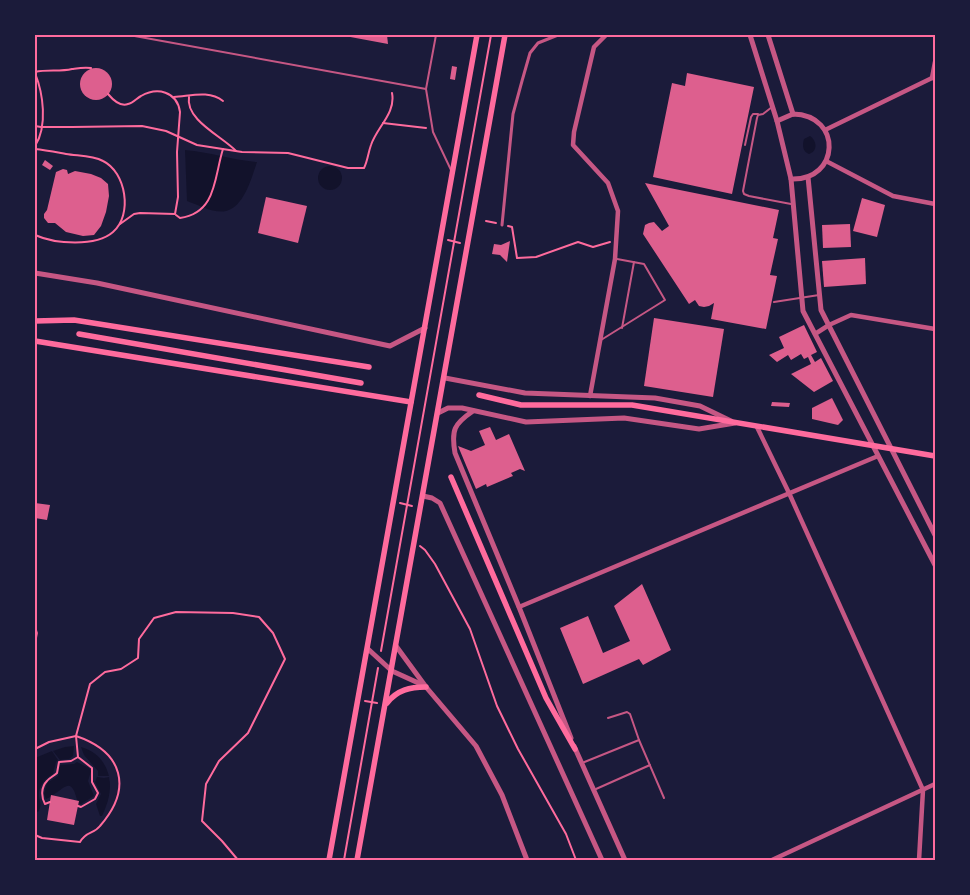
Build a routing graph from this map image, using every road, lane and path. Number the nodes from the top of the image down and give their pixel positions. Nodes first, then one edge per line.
1 (129, 35) edge
2 (436, 35) edge
3 (477, 35) edge
4 (491, 35) edge
5 (505, 35) edge
6 (558, 35) edge
7 (606, 35) edge
8 (750, 35) edge
9 (768, 35) edge
10 (935, 62) edge
11 (92, 68) dead end
12 (35, 72) edge
13 (934, 78) edge
14 (426, 89) junction
15 (392, 93) dead end
16 (108, 94) dead end
17 (174, 97) junction
18 (189, 97) junction
19 (223, 101) dead end
20 (772, 107) junction
21 (760, 114) junction
22 (793, 114) junction
23 (777, 121) junction
24 (383, 123) junction
25 (35, 126) edge
26 (41, 127) junction
27 (428, 129) dead end
28 (825, 130) junction
29 (745, 145) dead end
30 (35, 147) edge
31 (224, 149) junction
32 (236, 151) junction
33 (826, 161) junction
34 (453, 173) junction
35 (808, 178) junction
36 (792, 179) junction
37 (935, 204) edge
38 (794, 205) junction
39 (175, 214) junction
40 (486, 221) dead end
41 (120, 224) junction
42 (502, 225) junction
43 (35, 235) edge
44 (617, 239) junction
45 (448, 240) dead end
46 (455, 242) junction
47 (462, 243) dead end
48 (614, 259) junction
49 (634, 262) junction
50 (35, 273) edge
51 (819, 295) junction
52 (802, 297) junction
53 (774, 302) dead end
54 (35, 321) edge
55 (828, 325) junction
56 (425, 328) junction
57 (622, 328) junction
58 (935, 329) edge
59 (79, 334) dead end
60 (815, 334) junction
61 (35, 341) edge
62 (599, 342) junction
63 (369, 367) dead end
64 (445, 378) junction
65 (362, 383) dead end
66 (420, 386) dead end
67 (428, 388) junction
68 (435, 389) dead end
69 (479, 395) dead end
70 (590, 396) junction
71 (411, 402) junction
72 (474, 411) junction
73 (438, 413) junction
74 (736, 423) junction
75 (757, 427) junction
76 (873, 446) junction
77 (892, 449) junction
78 (878, 456) junction
79 (935, 456) edge
80 (451, 477) dead end
81 (789, 493) junction
82 (423, 496) junction
83 (400, 503) dead end
84 (407, 505) junction
85 (414, 506) dead end
86 (935, 535) edge
87 (414, 542) junction
88 (935, 565) edge
89 (519, 606) junction
90 (384, 634) junction
91 (390, 640) dead end
92 (396, 646) junction
93 (368, 649) junction
94 (380, 655) dead end
95 (378, 665) dead end
96 (392, 671) junction
97 (426, 687) junction
98 (364, 701) dead end
99 (372, 702) junction
100 (383, 704) junction
101 (608, 718) dead end
102 (76, 736) junction
103 (639, 740) junction
104 (35, 749) edge
105 (575, 749) junction
106 (78, 757) junction
107 (582, 763) junction
108 (650, 765) junction
109 (935, 784) edge
110 (594, 790) junction
111 (923, 790) junction
112 (664, 798) dead end
113 (50, 802) dead end
114 (78, 806) dead end
115 (35, 836) edge
116 (238, 860) edge
117 (329, 860) edge
118 (344, 860) edge
119 (357, 860) edge
120 (527, 860) edge
121 (576, 860) edge
122 (602, 860) edge
123 (625, 860) edge
124 (772, 860) edge
125 (919, 860) edge

1 - 14 lane
2 - 14 lane
3 - 34 main road
4 - 46 path
5 - 64 main road
6 - 42 street
7 - 44 street
8 - 20 street
9 - 22 street
10 - 13 street
11 - 12 path
12 - 26 path
13 - 28 street
14 - 34 lane
15 - 24 path
16 - 17 path
17 - 18 path
17 - 39 path
18 - 19 path
18 - 32 path
20 - 21 lane
20 - 23 street
21 - 29 lane
21 - 38 lane
22 - 23 street
22 - 28 street
23 - 36 street
24 - 27 path
24 - 32 path
25 - 26 path
26 - 30 path
26 - 31 path
28 - 33 street
30 - 41 path
31 - 32 path
31 - 39 path
33 - 35 street
33 - 37 street
34 - 56 main road
35 - 36 street
35 - 51 street
36 - 38 street
38 - 52 street
39 - 41 path
40 - 42 path
41 - 43 path
42 - 44 path
44 - 48 street
45 - 46 path
46 - 47 path
46 - 67 path
48 - 49 lane
48 - 62 street
49 - 57 lane
49 - 57 lane
50 - 56 street
51 - 52 lane
51 - 55 street
52 - 53 lane
52 - 60 street
54 - 63 main road
55 - 58 street
55 - 60 street
55 - 77 street
56 - 71 main road
57 - 62 lane
59 - 65 main road
60 - 76 street
61 - 71 main road
62 - 70 street
64 - 70 street
64 - 73 main road
66 - 67 path
67 - 68 path
67 - 84 path
69 - 74 main road
70 - 74 street
71 - 93 main road
72 - 73 street
72 - 74 street
72 - 89 street
73 - 82 main road
74 - 75 main road
75 - 76 main road
75 - 81 street
76 - 77 main road
76 - 78 street
77 - 79 main road
77 - 86 street
78 - 81 street
78 - 88 street
80 - 105 main road
81 - 89 street
81 - 111 street
82 - 87 main road
82 - 122 street
83 - 84 path
84 - 85 path
84 - 90 path
87 - 92 main road
87 - 121 path
89 - 105 street
90 - 91 path
90 - 94 path
92 - 96 main road
92 - 97 street
93 - 96 street
93 - 117 main road
95 - 99 path
96 - 97 street
96 - 100 main road
97 - 100 main road
97 - 120 street
98 - 99 path
99 - 100 path
99 - 118 path
100 - 119 main road
101 - 103 lane
102 - 104 path
102 - 106 path
102 - 115 path
102 - 116 path
103 - 107 lane
103 - 108 lane
105 - 107 street
106 - 113 path
106 - 114 path
107 - 110 street
108 - 110 lane
108 - 112 lane
109 - 111 street
110 - 123 street
111 - 124 street
111 - 125 street

